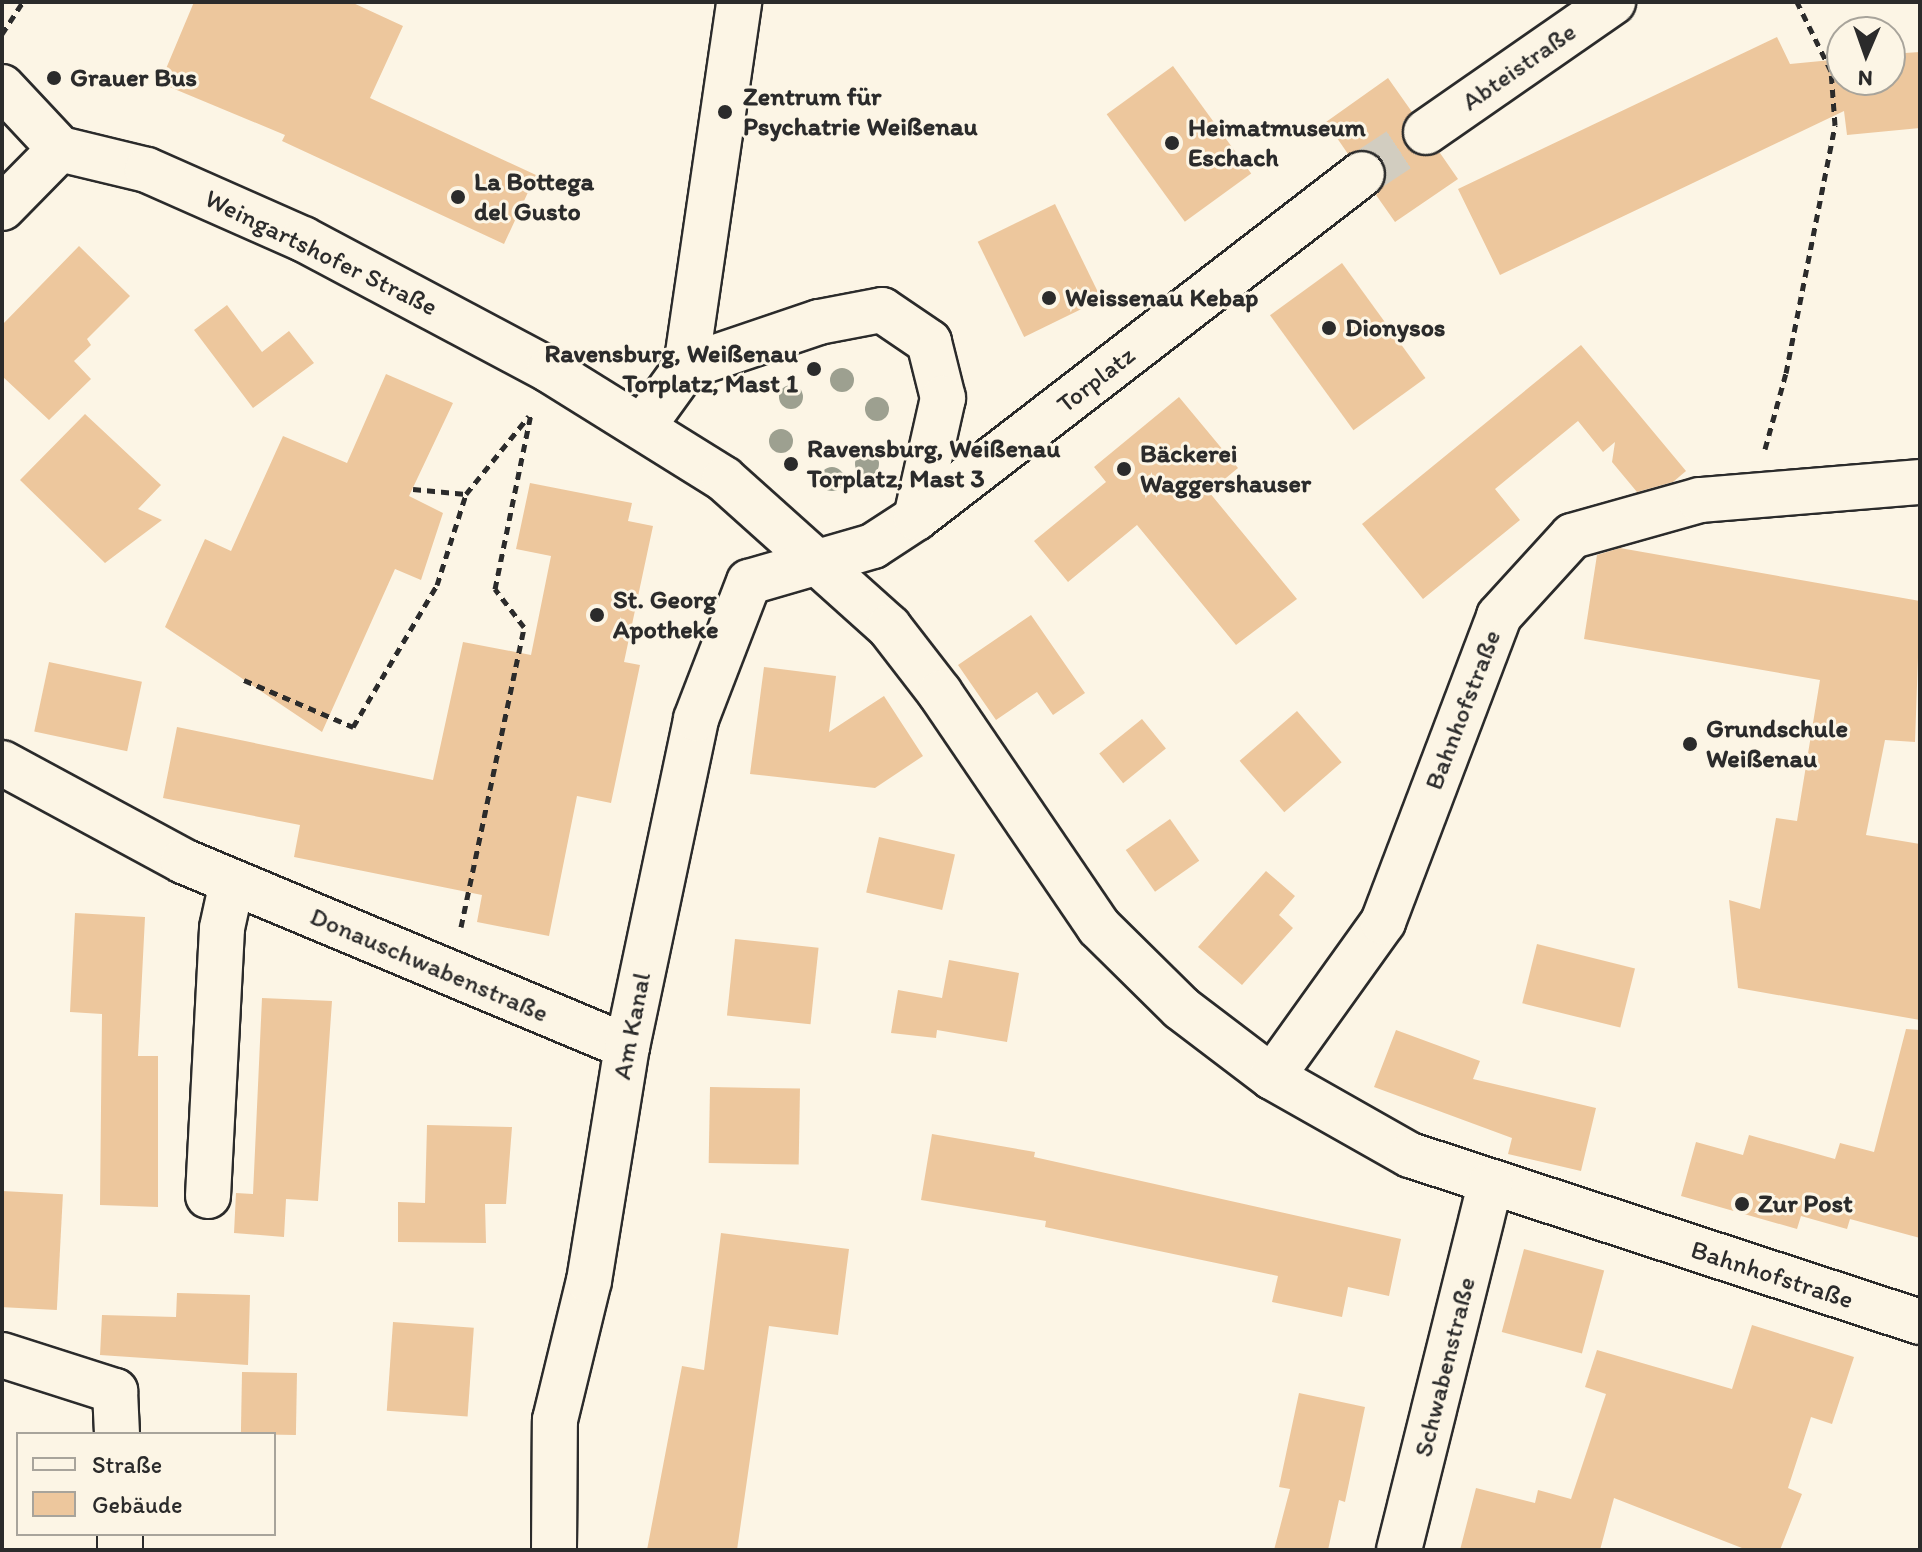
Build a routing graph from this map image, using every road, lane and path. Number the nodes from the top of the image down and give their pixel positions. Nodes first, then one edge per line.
1 (23, 2) edge
2 (739, 2) edge
3 (1613, 2) edge
4 (1797, 2) edge
5 (2, 34) edge
6 (2, 87) edge
7 (1426, 132) tunnel mouth
8 (60, 149) junction
9 (1362, 174) tunnel mouth
10 (2, 208) edge
11 (686, 367) junction
12 (549, 370) junction
13 (530, 416) junction
14 (644, 425) junction
15 (1920, 482) edge
16 (413, 489) dead end
17 (466, 494) junction
18 (1750, 495) junction
19 (916, 518) junction
20 (817, 562) junction
21 (244, 680) dead end
22 (2, 763) edge
23 (232, 882) junction
24 (452, 975) junction
25 (627, 1047) junction
26 (1272, 1077) junction
27 (1490, 1184) junction
28 (208, 1196) dead end
29 (1920, 1322) edge
30 (2, 1355) edge
31 (117, 1432) edge
32 (554, 1550) edge
33 (1399, 1550) edge

1 - 5 path
2 - 11 street
3 - 7 street, Abteistraße
4 - 18 path
6 - 8 street
8 - 10 street
8 - 12 street, Weingartshofer Straße
9 - 19 street, Torplatz
11 - 14 street
11 - 19 street
12 - 13 path
12 - 14 street, Weingartshofer Straße
13 - 17 path
13 - 24 path
14 - 20 street, Weingartshofer Straße
15 - 18 street, Bahnhofstraße
16 - 17 path
17 - 21 path
18 - 26 street, Bahnhofstraße
19 - 20 street, Torplatz
20 - 25 street, Am Kanal
20 - 26 street, Bahnhofstraße
22 - 23 street, Donauschwabenstraße
23 - 24 street, Donauschwabenstraße
23 - 28 street
24 - 25 street, Donauschwabenstraße
25 - 32 street, Am Kanal
26 - 27 street, Bahnhofstraße
27 - 29 street, Bahnhofstraße
27 - 33 street, Schwabenstraße
30 - 31 street

